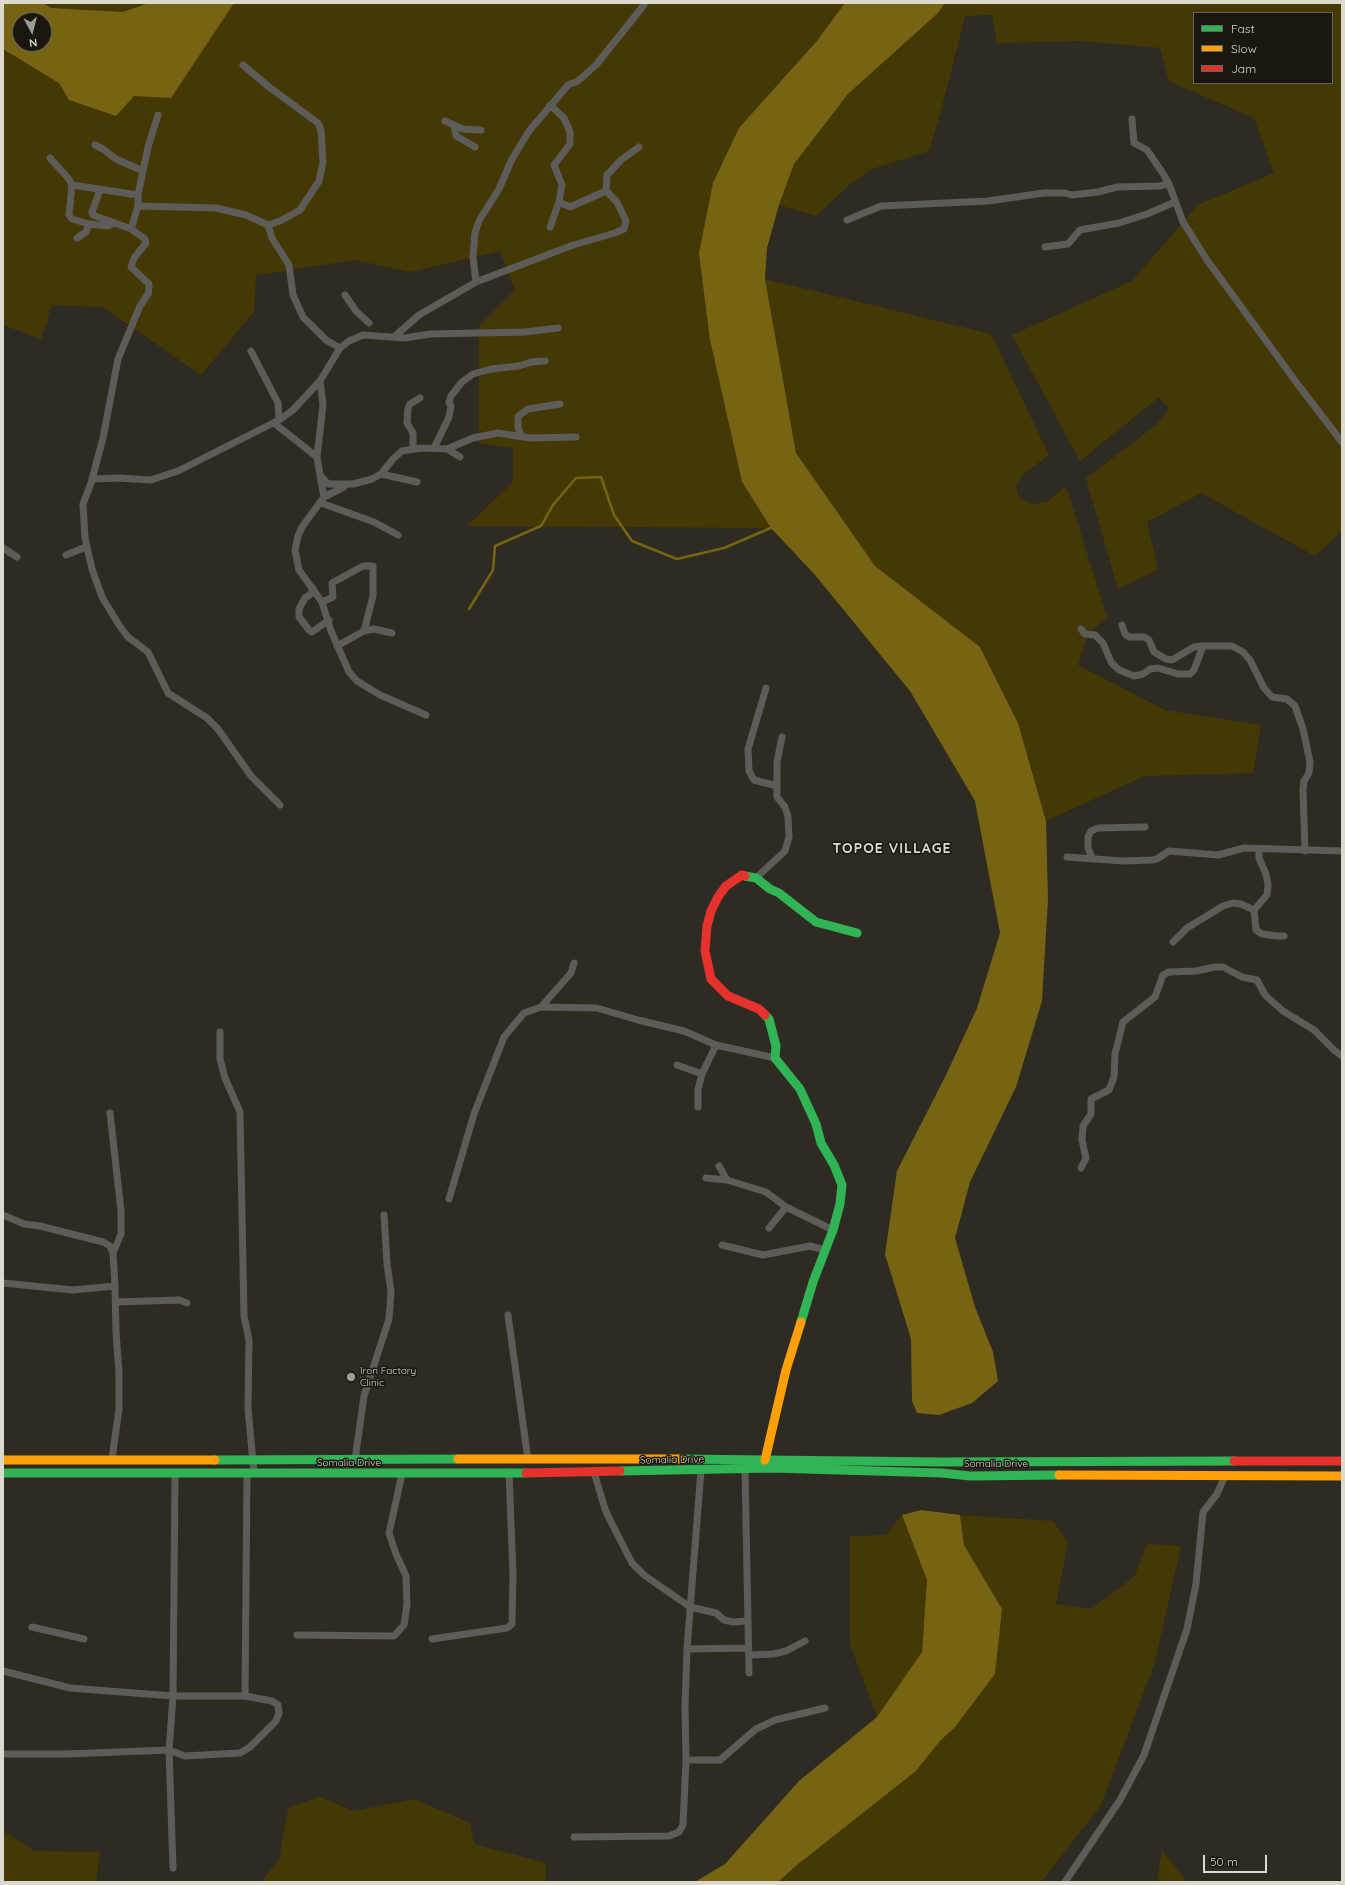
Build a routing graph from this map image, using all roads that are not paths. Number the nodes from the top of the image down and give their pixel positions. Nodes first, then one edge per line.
1 (644, 5) dead end
2 (243, 65) dead end
3 (550, 105) junction
4 (158, 115) dead end
5 (1132, 119) dead end
6 (445, 121) dead end
7 (454, 125) junction
8 (481, 130) dead end
9 (94, 145) dead end
10 (475, 147) dead end
11 (639, 147) dead end
12 (50, 158) dead end
13 (143, 171) junction
14 (1169, 184) junction
15 (72, 185) junction
16 (100, 190) junction
17 (606, 191) junction
18 (138, 195) junction
19 (559, 202) junction
20 (1175, 202) junction
21 (138, 206) junction
22 (847, 220) dead end
23 (115, 223) junction
24 (89, 224) junction
25 (268, 225) junction
26 (550, 227) dead end
27 (131, 229) junction
28 (77, 238) dead end
29 (1045, 246) dead end
30 (476, 282) junction
31 (346, 295) dead end
32 (369, 323) dead end
33 (558, 328) dead end
34 (394, 336) junction
35 (340, 348) junction
36 (251, 351) dead end
37 (545, 361) dead end
38 (320, 381) junction
39 (420, 398) dead end
40 (560, 404) dead end
41 (276, 421) junction
42 (521, 436) junction
43 (576, 437) dead end
44 (1342, 442) edge
45 (434, 448) junction
46 (413, 449) junction
47 (447, 449) junction
48 (317, 457) junction
49 (460, 457) dead end
50 (381, 474) junction
51 (320, 475) junction
52 (92, 479) junction
53 (417, 482) dead end
54 (353, 484) junction
55 (323, 500) junction
56 (398, 535) dead end
57 (86, 547) junction
58 (3, 548) edge
59 (66, 555) dead end
60 (17, 557) dead end
61 (313, 588) junction
62 (322, 602) junction
63 (329, 620) junction
64 (1122, 625) dead end
65 (1082, 629) dead end
66 (364, 631) junction
67 (392, 633) dead end
68 (337, 646) junction
69 (1203, 646) junction
70 (766, 688) dead end
71 (426, 715) dead end
72 (782, 737) dead end
73 (777, 786) junction
74 (280, 806) dead end
75 (1145, 827) dead end
76 (1259, 848) junction
77 (1305, 851) junction
78 (1342, 851) edge
79 (1067, 857) dead end
80 (1092, 858) junction
81 (756, 878) junction
82 (1254, 910) junction
83 (857, 933) dead end
84 (1284, 936) dead end
85 (1173, 942) dead end
86 (574, 964) dead end
87 (541, 1007) junction
88 (220, 1032) dead end
89 (716, 1045) junction
90 (1342, 1056) edge
91 (775, 1058) junction
92 (677, 1065) dead end
93 (702, 1074) junction
94 (698, 1107) dead end
95 (110, 1113) dead end
96 (719, 1166) dead end
97 (1081, 1168) dead end
98 (706, 1178) dead end
99 (727, 1180) junction
100 (449, 1199) dead end
101 (786, 1207) junction
102 (3, 1215) edge
103 (384, 1215) dead end
104 (769, 1228) dead end
105 (833, 1230) junction
106 (722, 1245) dead end
107 (825, 1250) junction
108 (113, 1253) junction
109 (3, 1283) edge
110 (115, 1286) junction
111 (116, 1302) junction
112 (187, 1303) dead end
113 (508, 1315) dead end
114 (112, 1459) junction
115 (3, 1460) edge
116 (254, 1460) junction
117 (355, 1460) junction
118 (528, 1460) junction
119 (765, 1460) junction
120 (1342, 1461) edge
121 (746, 1469) junction
122 (701, 1470) junction
123 (509, 1472) junction
124 (594, 1472) junction
125 (3, 1473) edge
126 (175, 1473) junction
127 (250, 1473) junction
128 (402, 1474) junction
129 (1225, 1476) junction
130 (1342, 1476) edge
131 (690, 1607) junction
132 (747, 1621) junction
133 (32, 1627) dead end
134 (297, 1635) dead end
135 (84, 1639) dead end
136 (432, 1639) dead end
137 (805, 1641) dead end
138 (749, 1648) junction
139 (687, 1649) junction
140 (749, 1656) junction
141 (3, 1672) edge
142 (749, 1673) dead end
143 (173, 1696) junction
144 (245, 1696) junction
145 (825, 1708) dead end
146 (169, 1750) junction
147 (3, 1754) edge
148 (686, 1760) junction
149 (574, 1837) dead end
150 (173, 1868) dead end
151 (1065, 1882) edge

1 - 3 street
2 - 25 street
3 - 19 street
3 - 30 street
4 - 13 street
5 - 14 street
6 - 7 street
7 - 8 street
7 - 10 street
9 - 13 street
11 - 17 street
12 - 15 street
13 - 18 street
14 - 20 street
14 - 22 street
15 - 16 street
15 - 24 street
16 - 18 street
16 - 23 street
17 - 19 street
17 - 30 street
18 - 21 street
19 - 26 street
20 - 29 street
20 - 44 street
21 - 25 street
21 - 27 street
23 - 24 street
23 - 27 street
24 - 28 street
25 - 35 street
27 - 52 street
30 - 34 street
31 - 32 street
33 - 34 street
34 - 35 street
35 - 38 street
36 - 41 street
37 - 45 street
38 - 41 street
38 - 48 street
39 - 46 street
40 - 42 street
41 - 48 street
41 - 52 street
42 - 43 street
42 - 47 street
45 - 46 street
45 - 47 street
46 - 50 street
47 - 49 street
48 - 51 street
50 - 53 street
50 - 54 street
51 - 54 street
51 - 55 street
52 - 57 street
54 - 55 street
55 - 56 street
55 - 61 street
57 - 59 street
57 - 74 street
58 - 60 street
61 - 62 street
61 - 63 street
62 - 63 street
62 - 66 street
63 - 68 street
64 - 69 street
65 - 69 street
66 - 67 street
66 - 68 street
68 - 71 street
69 - 77 street
70 - 73 street
72 - 73 street
73 - 81 street
75 - 80 street
76 - 77 street
76 - 80 street
76 - 82 street
77 - 78 street
79 - 80 street
81 - 83 main road
81 - 91 main road
82 - 84 street
82 - 85 street
86 - 87 street
87 - 89 street
87 - 100 street
88 - 116 street
89 - 91 street
89 - 93 street
90 - 97 street
91 - 105 main road
92 - 93 street
93 - 94 street
95 - 108 street
96 - 99 street
98 - 99 street
99 - 101 street
101 - 104 street
101 - 105 street
102 - 108 street
103 - 117 street
105 - 107 main road
106 - 107 street
107 - 119 main road
108 - 110 street
109 - 110 street
110 - 111 street
111 - 112 street
111 - 114 street
113 - 118 street
114 - 115 main road, Somalia Drive
114 - 116 main road, Somalia Drive
116 - 117 main road, Somalia Drive
116 - 127 street
117 - 118 main road, Somalia Drive
118 - 119 main road, Somalia Drive
119 - 120 main road, Somalia Drive
121 - 122 main road, Somalia Drive
121 - 129 main road, Somalia Drive
121 - 132 street
122 - 124 main road, Somalia Drive
122 - 131 street
123 - 124 main road, Somalia Drive
123 - 128 main road, Somalia Drive
123 - 136 street
124 - 131 street
125 - 126 main road, Somalia Drive
126 - 127 main road, Somalia Drive
126 - 143 street
127 - 128 main road, Somalia Drive
127 - 144 street
128 - 134 street
129 - 130 main road, Somalia Drive
129 - 151 street
131 - 132 street
131 - 139 street
132 - 138 street
133 - 135 street
137 - 140 street
138 - 139 street
138 - 140 street
139 - 148 street
140 - 142 street
141 - 143 street
143 - 144 street
143 - 146 street
144 - 146 street
145 - 148 street
146 - 147 street
146 - 150 street
148 - 149 street

